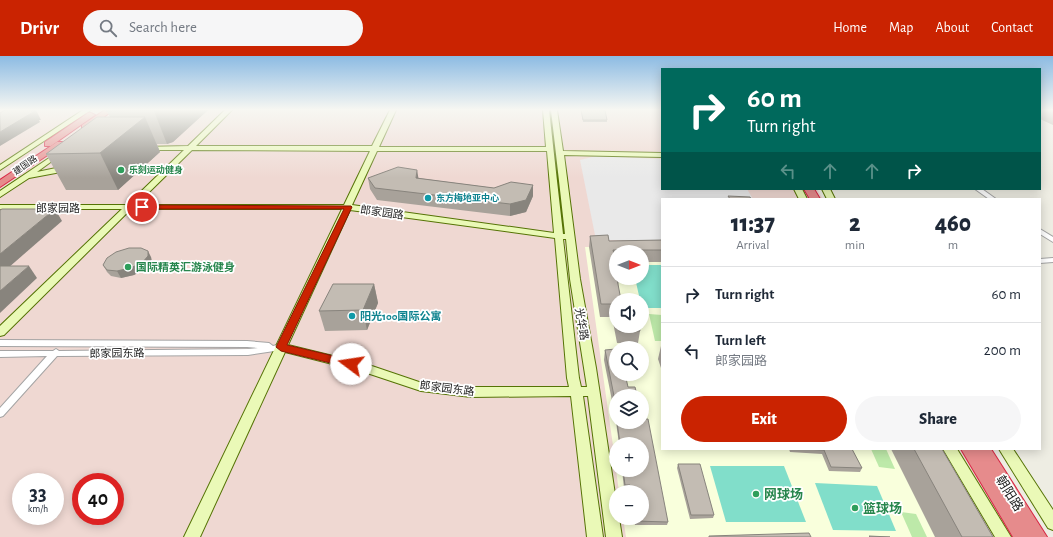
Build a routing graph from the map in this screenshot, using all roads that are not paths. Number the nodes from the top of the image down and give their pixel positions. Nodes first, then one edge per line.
1 (54, 132) edge
2 (65, 132) edge
3 (80, 132) edge
4 (88, 132) edge
5 (205, 132) edge
6 (382, 132) edge
7 (551, 132) edge
8 (555, 132) edge
9 (84, 136) edge
10 (67, 148) edge
11 (138, 148) edge
12 (375, 148) junction
13 (188, 149) junction
14 (556, 151) junction
15 (661, 155) edge
16 (75, 157) edge
17 (0, 168) edge
18 (0, 176) edge
19 (25, 177) junction
20 (0, 184) edge
21 (980, 190) edge
22 (0, 195) edge
23 (992, 198) edge
24 (0, 207) edge
25 (129, 207) junction
26 (348, 207) junction
27 (1041, 232) edge
28 (565, 237) junction
29 (1053, 240) edge
30 (1053, 260) edge
31 (1041, 261) edge
32 (0, 332) edge
33 (0, 343) edge
34 (64, 343) junction
35 (281, 347) junction
36 (0, 354) edge
37 (55, 354) junction
38 (594, 391) junction
39 (577, 392) junction
40 (0, 414) edge
41 (951, 450) edge
42 (970, 450) edge
43 (983, 450) edge
44 (1007, 450) edge
45 (1053, 523) edge
46 (192, 537) edge
47 (595, 537) edge
48 (614, 537) edge
49 (1003, 537) edge
50 (1023, 537) edge
51 (1038, 537) edge

1 - 17 street, 建国路
2 - 18 highway, 建国路
3 - 20 highway, 建国路
4 - 9 street, 建国路
5 - 13 street
6 - 12 street
7 - 14 street, 光华路
8 - 14 street, 光华路
10 - 19 street, 建国路
11 - 13 street
12 - 13 street
12 - 14 street
12 - 26 street
13 - 25 street
14 - 15 street
14 - 28 street, 光华路
16 - 19 street
19 - 22 street, 建国路
21 - 23 street
24 - 25 street, 郎家园路
25 - 26 street, 郎家园路
25 - 32 street
26 - 28 street, 郎家园路
26 - 35 street
27 - 29 street
28 - 38 street, 光华路
28 - 39 street, 光华路
30 - 31 street
33 - 34 street, 郎家园东路
34 - 35 street, 郎家园东路
34 - 37 street
35 - 37 street, 郎家园东路
35 - 39 street, 郎家园东路
35 - 46 street
36 - 37 street, 郎家园东路
37 - 40 street
38 - 39 street, 郎家园东路
38 - 48 street, 光华路
39 - 47 street, 光华路
41 - 49 street
42 - 50 highway, 朝阳路
43 - 51 highway, 朝阳路
44 - 45 street, 朝阳路

